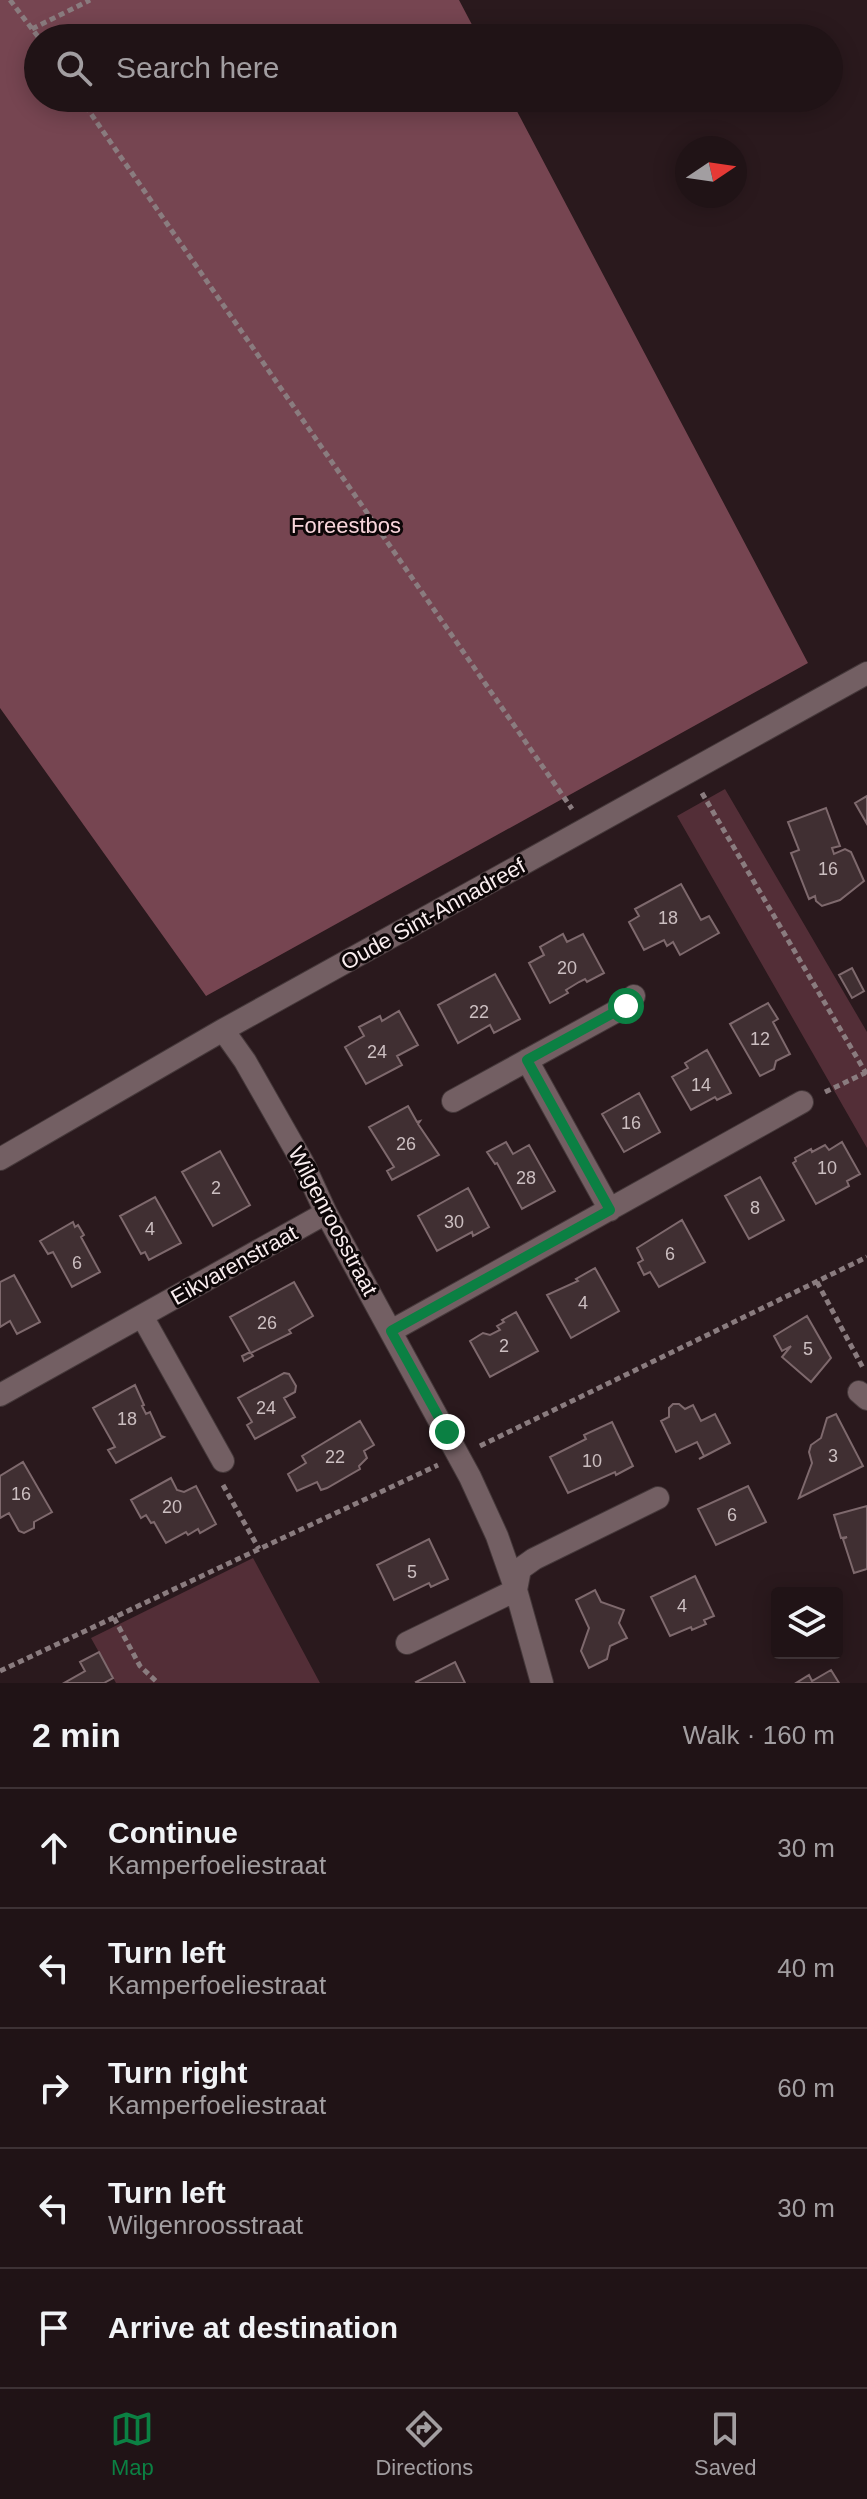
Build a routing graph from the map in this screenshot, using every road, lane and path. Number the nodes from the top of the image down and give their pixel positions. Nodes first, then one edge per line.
1 (10, 0) edge
2 (90, 0) edge
3 (28, 24) edge
4 (42, 24) edge
5 (90, 112) edge
6 (867, 673) edge
7 (690, 772) junction
8 (586, 830) junction
9 (634, 996) dead end
10 (223, 1030) junction
11 (527, 1060) junction
12 (866, 1074) edge
13 (453, 1101) dead end
14 (802, 1102) joint
15 (0, 1159) edge
16 (610, 1210) junction
17 (326, 1213) junction
18 (816, 1282) dead end
19 (142, 1316) junction
20 (391, 1331) junction
21 (0, 1395) edge
22 (863, 1395) edge
23 (223, 1461) joint
24 (658, 1498) dead end
25 (260, 1549) dead end
26 (516, 1590) junction
27 (114, 1618) dead end
28 (407, 1643) dead end
29 (158, 1683) edge
30 (542, 1683) edge

1 - 3 path
2 - 4 path
5 - 8 path
6 - 7 street, Oude Sint-Annadreef
7 - 8 street, Oude Sint-Annadreef
7 - 12 path
8 - 10 street, Oude Sint-Annadreef
9 - 11 street
10 - 15 street, Oude Sint-Annadreef
10 - 17 street, Wilgenroosstraat
11 - 13 street
11 - 16 street
12 - 14 path
14 - 16 street
16 - 20 street
17 - 19 street, Eikvarenstraat
17 - 20 street, Wilgenroosstraat
18 - 22 path
19 - 21 street, Eikvarenstraat
19 - 23 street
20 - 26 street, Wilgenroosstraat
23 - 25 path
24 - 26 street
26 - 28 street
26 - 30 street, Wilgenroosstraat
27 - 29 path

